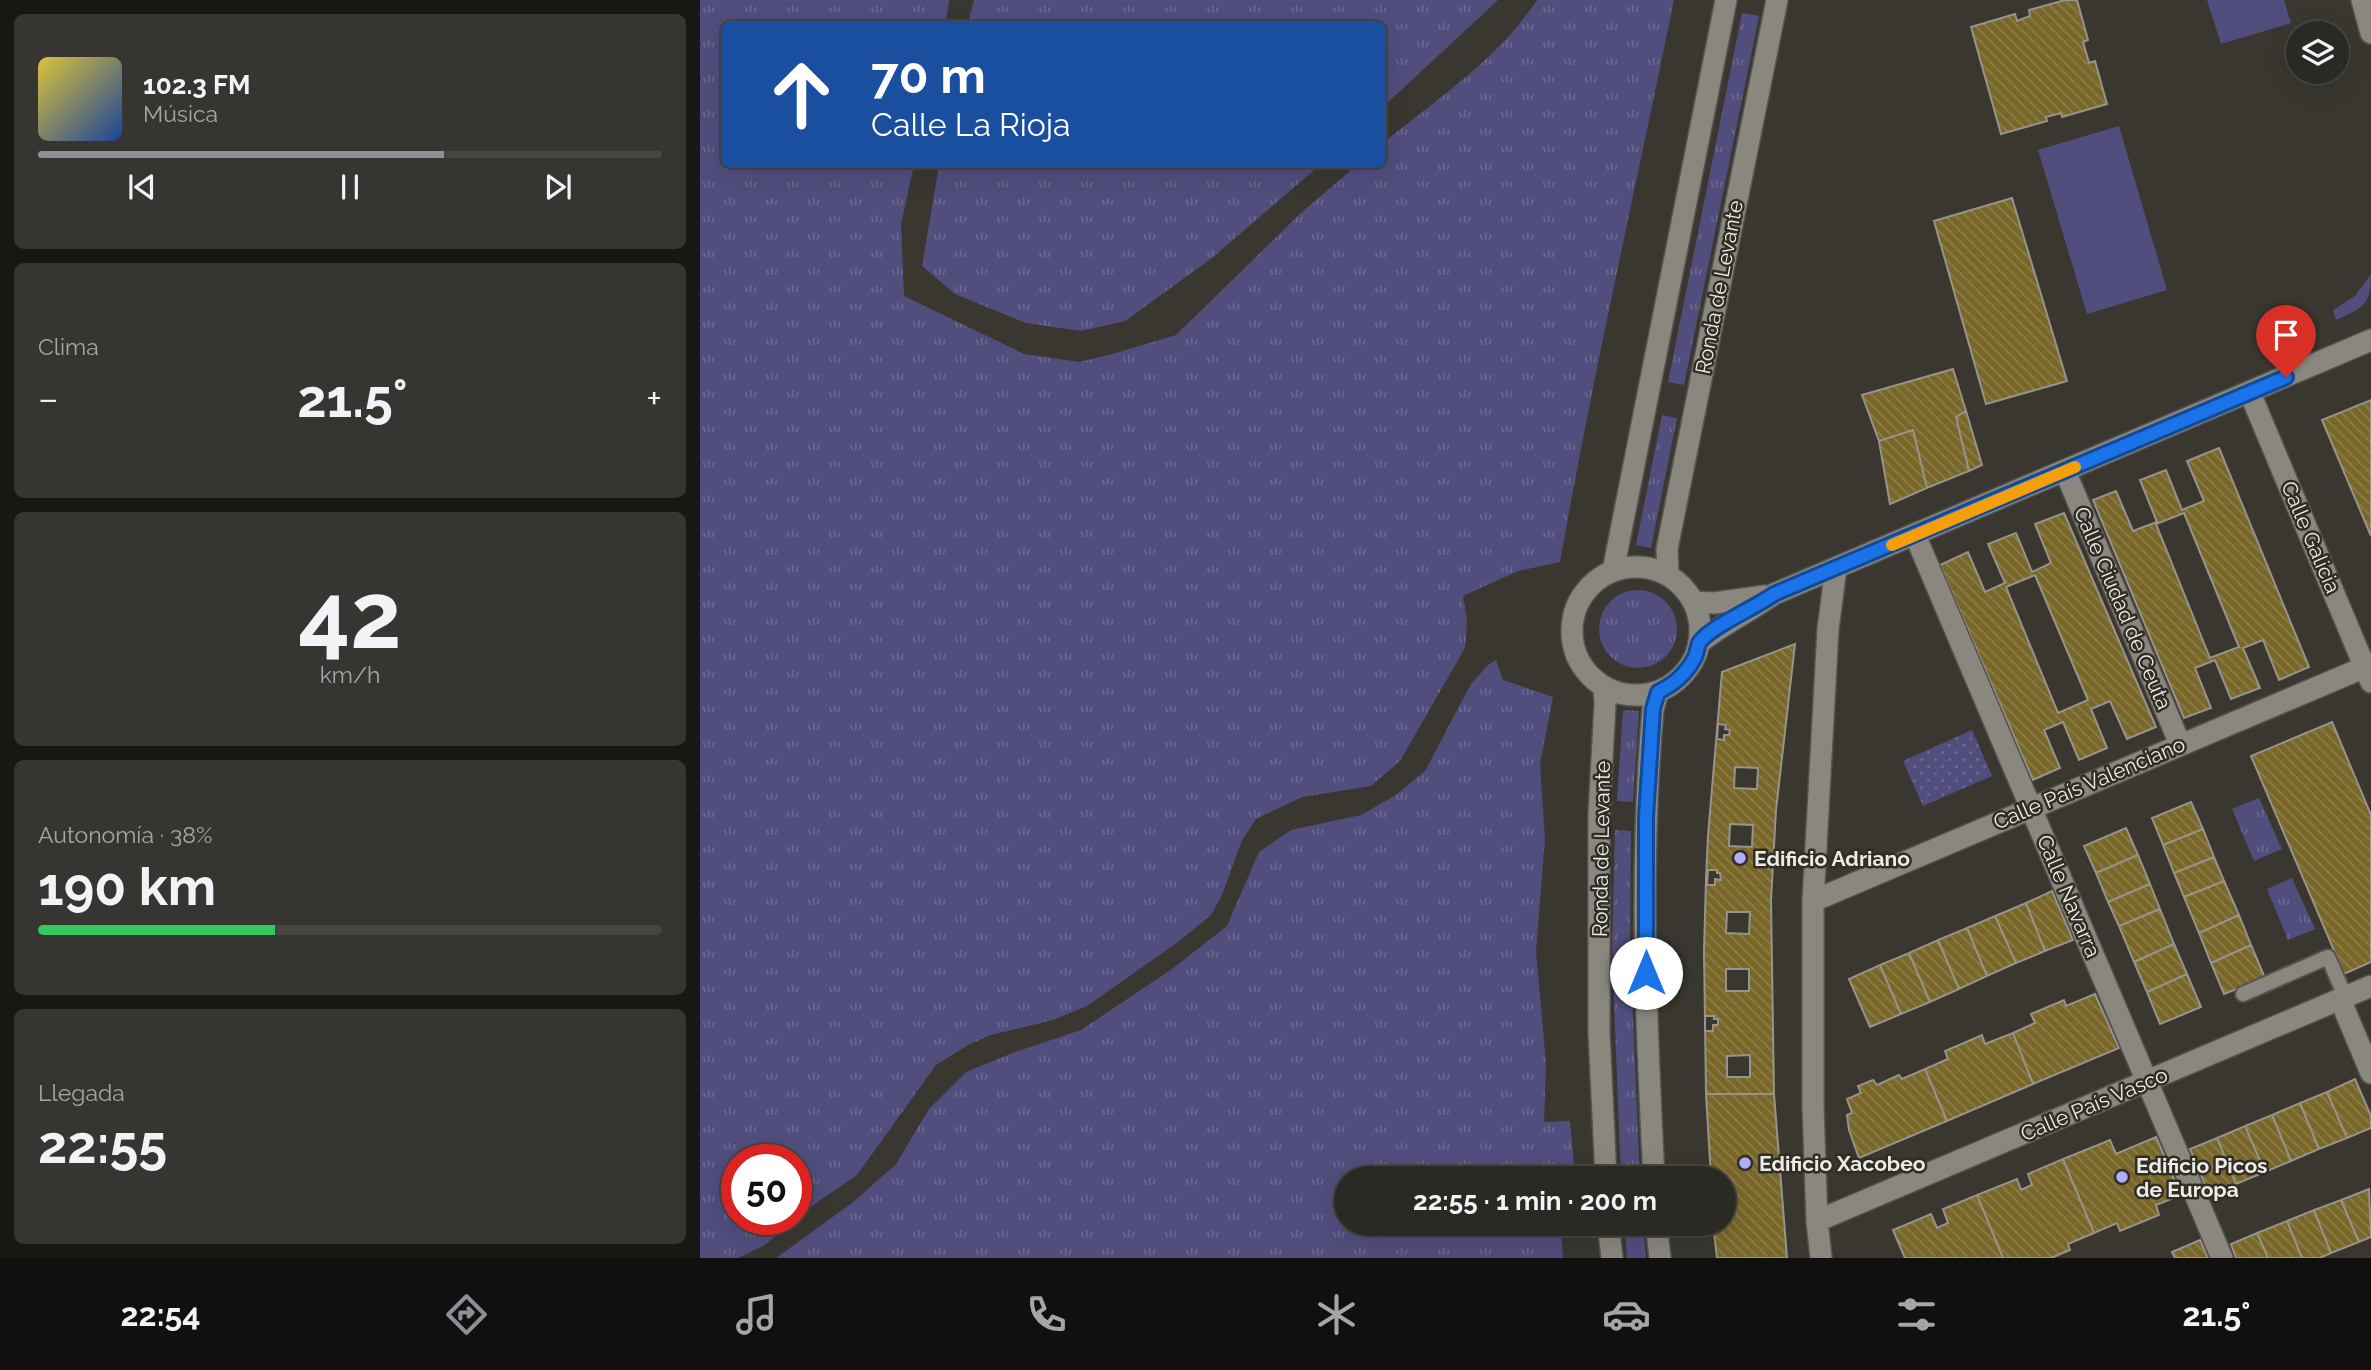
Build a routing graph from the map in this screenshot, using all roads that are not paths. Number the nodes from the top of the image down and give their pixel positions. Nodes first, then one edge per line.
1 (1726, 0) edge
2 (1777, 0) edge
3 (2362, 0) edge
4 (2371, 33) edge
5 (2371, 340) edge
6 (2250, 393) junction
7 (2065, 471) junction
8 (1914, 535) junction
9 (1836, 568) junction
10 (1613, 571) junction
11 (1668, 575) junction
12 (1774, 594) junction
13 (1694, 602) junction
14 (1699, 643) junction
15 (2368, 674) edge
16 (1604, 687) junction
17 (1658, 692) junction
18 (2180, 744) junction
19 (2031, 808) junction
20 (1813, 901) junction
21 (2371, 986) edge
22 (2243, 995) dead end
23 (2343, 998) junction
24 (2371, 1073) edge
25 (2148, 1081) junction
26 (1605, 1166) edge
27 (1653, 1166) edge
28 (1817, 1221) junction
29 (1609, 1236) edge
30 (1658, 1236) edge
31 (1612, 1258) edge
32 (1660, 1258) edge
33 (1821, 1258) edge
34 (2221, 1258) edge

1 - 10 street
2 - 11 street, Ronda de Levante
3 - 4 street
5 - 6 street
6 - 7 street
6 - 15 street, Calle Galicia
7 - 8 street
7 - 18 street, Calle Ciudad de Ceuta
8 - 9 street
8 - 19 street, Calle Navarra
9 - 12 street
9 - 20 street
10 - 11 street
10 - 16 street
11 - 13 street
12 - 13 street
12 - 14 street
13 - 14 street
14 - 17 street
15 - 18 street, Calle País Valenciano
16 - 17 street
16 - 26 street, Ronda de Levante
17 - 27 street
18 - 19 street, Calle País Valenciano
19 - 20 street, Calle País Valenciano
19 - 25 street, Calle Navarra
20 - 28 street
21 - 23 street, Calle País Vasco
22 - 23 lane
23 - 24 street
23 - 25 street, Calle País Vasco
25 - 28 street, Calle País Vasco
25 - 34 street, Calle Navarra
28 - 33 street
29 - 31 street
30 - 32 street

